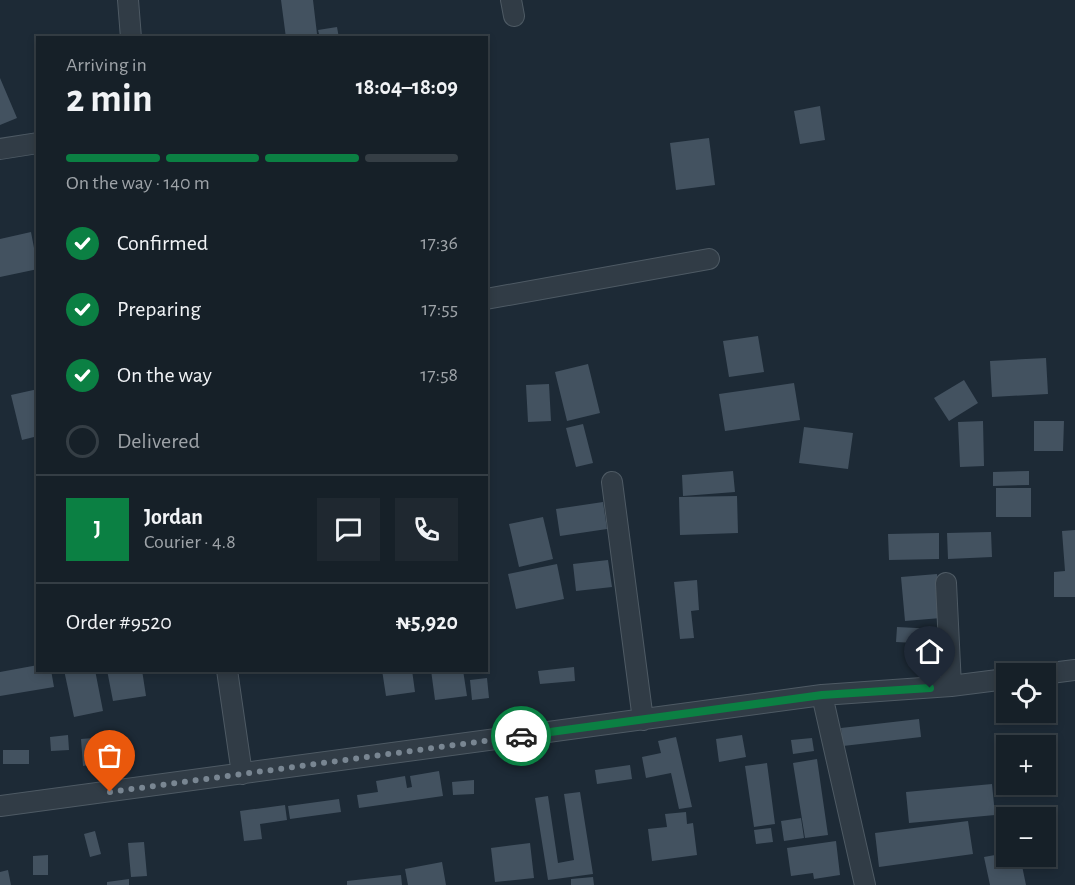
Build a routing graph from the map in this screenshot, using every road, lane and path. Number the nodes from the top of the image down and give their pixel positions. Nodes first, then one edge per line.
1 (128, 0) edge
2 (131, 36) edge
3 (36, 143) edge
4 (0, 149) edge
5 (710, 259) dead end
6 (488, 299) edge
7 (612, 482) dead end
8 (946, 583) dead end
9 (1075, 670) edge
10 (227, 672) edge
11 (1056, 672) edge
12 (996, 680) edge
13 (951, 686) junction
14 (822, 695) junction
15 (643, 720) junction
16 (242, 774) junction
17 (0, 806) edge
18 (865, 885) edge

1 - 2 street
3 - 4 street
5 - 6 street
7 - 15 street
8 - 13 street
9 - 11 street
10 - 16 street
12 - 13 street
13 - 14 street
14 - 15 street
14 - 18 street
15 - 16 street
16 - 17 street

